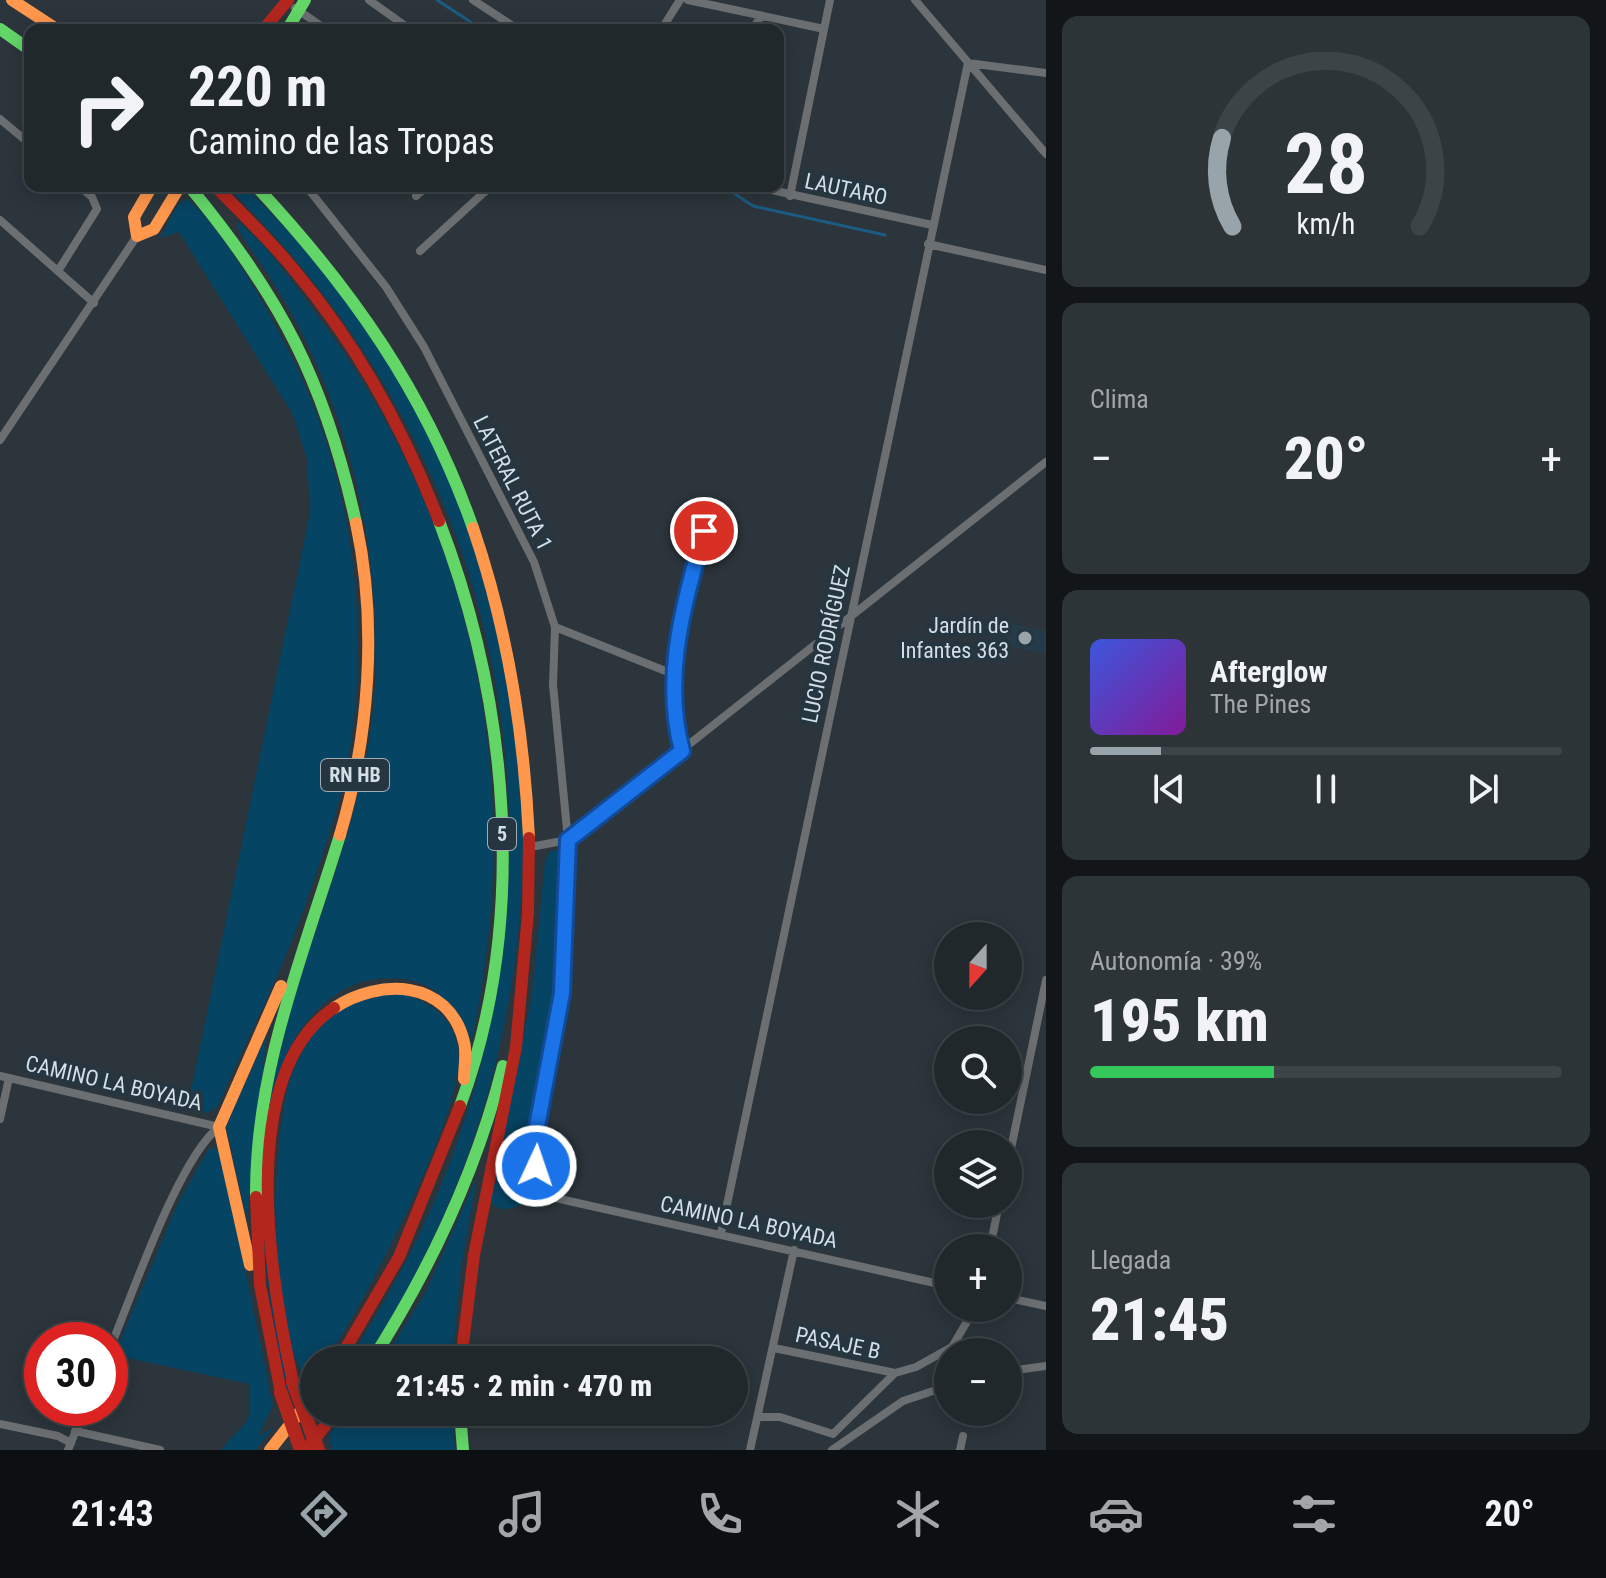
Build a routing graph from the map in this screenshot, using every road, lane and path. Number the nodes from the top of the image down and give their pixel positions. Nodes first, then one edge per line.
1 (12, 0) edge
2 (369, 0) edge
3 (473, 0) edge
4 (680, 0) edge
5 (688, 0) edge
6 (830, 0) edge
7 (915, 0) edge
8 (295, 3) edge
9 (761, 16) junction
10 (49, 24) edge
11 (270, 24) edge
12 (289, 24) edge
13 (320, 24) edge
14 (403, 24) edge
15 (510, 24) edge
16 (665, 24) edge
17 (756, 24) edge
18 (0, 29) edge
19 (824, 29) junction
20 (24, 45) edge
21 (968, 63) junction
22 (1046, 73) edge
23 (0, 119) edge
24 (24, 139) edge
25 (1046, 154) edge
26 (86, 192) edge
27 (148, 192) edge
28 (176, 192) edge
29 (194, 192) edge
30 (210, 192) edge
31 (222, 192) edge
32 (262, 192) edge
33 (311, 192) edge
34 (420, 192) edge
35 (484, 192) edge
36 (775, 192) edge
37 (416, 196) dead end
38 (790, 196) junction
39 (233, 202) junction
40 (0, 220) edge
41 (932, 225) junction
42 (137, 236) junction
43 (928, 244) junction
44 (420, 251) dead end
45 (1046, 270) edge
46 (58, 271) junction
47 (94, 303) junction
48 (0, 440) edge
49 (1046, 462) edge
50 (704, 531) dead end
51 (850, 619) junction
52 (555, 627) junction
53 (673, 674) junction
54 (682, 751) junction
55 (568, 840) junction
56 (530, 847) junction
57 (295, 966) junction
58 (1046, 980) edge
59 (514, 1020) junction
60 (4, 1077) edge
61 (459, 1110) junction
62 (0, 1119) edge
63 (219, 1127) junction
64 (1015, 1130) edge
65 (542, 1195) joint
66 (721, 1233) junction
67 (794, 1250) junction
68 (934, 1283) edge
69 (259, 1287) junction
70 (1022, 1301) edge
71 (1046, 1306) edge
72 (121, 1322) edge
73 (967, 1322) edge
74 (347, 1346) edge
75 (381, 1346) edge
76 (463, 1346) edge
77 (774, 1348) junction
78 (1046, 1366) edge
79 (1022, 1369) edge
80 (895, 1373) junction
81 (934, 1391) edge
82 (300, 1412) edge
83 (759, 1417) junction
84 (0, 1424) edge
85 (77, 1426) edge
86 (324, 1426) edge
87 (461, 1426) edge
88 (75, 1431) junction
89 (833, 1434) junction
90 (963, 1436) dead end
91 (69, 1447) edge
92 (836, 1447) edge
93 (160, 1450) edge
94 (270, 1450) edge
95 (303, 1450) edge
96 (318, 1450) edge
97 (463, 1450) edge
98 (750, 1450) edge
99 (960, 1450) edge

1 - 10 main road
2 - 14 street
3 - 15 street
4 - 16 street
5 - 9 street
6 - 19 street
7 - 21 street
8 - 11 main road
8 - 12 main road
8 - 13 street
9 - 17 street
9 - 19 street
18 - 20 main road
19 - 38 street
21 - 22 street
21 - 25 street
21 - 41 street, LUCIO RODRÍGUEZ
23 - 24 street
26 - 46 street
27 - 42 main road
28 - 42 main road
29 - 57 main road, RN HB
30 - 39 main road
31 - 39 main road, 5
32 - 56 main road
33 - 52 street, LATERAL RUTA 1
34 - 37 street
35 - 44 street
36 - 38 street, LAUTARO
38 - 41 street, LAUTARO
39 - 61 main road, 5
40 - 46 street
41 - 43 street, LUCIO RODRÍGUEZ
42 - 47 street
43 - 45 street
43 - 51 street, LUCIO RODRÍGUEZ
46 - 47 street
47 - 48 street
49 - 51 street
50 - 53 street
51 - 54 street
51 - 66 street, LUCIO RODRÍGUEZ
52 - 53 street
52 - 55 street, LATERAL RUTA 1
53 - 54 street
54 - 55 street
55 - 56 street
55 - 65 street, LATERAL RUTA 1
56 - 59 main road
57 - 63 main road
57 - 69 main road, RN HB
58 - 64 street
59 - 75 main road
59 - 76 main road
60 - 62 street
60 - 63 street, CAMINO LA BOYADA
61 - 74 main road, 5
61 - 96 main road, bridge
63 - 69 main road
63 - 72 street
65 - 66 street, CAMINO LA BOYADA
66 - 67 street, CAMINO LA BOYADA
67 - 68 street, CAMINO LA BOYADA
67 - 77 street
69 - 95 main road, RN HB, bridge
70 - 71 street
73 - 80 street
77 - 80 street, PASAJE B
77 - 83 street
78 - 79 street
80 - 89 street
81 - 92 street
82 - 94 main road
83 - 89 street
83 - 98 street
84 - 91 street
85 - 88 street
86 - 95 main road
87 - 97 main road
88 - 91 street
88 - 93 street
89 - 92 street
90 - 99 street

